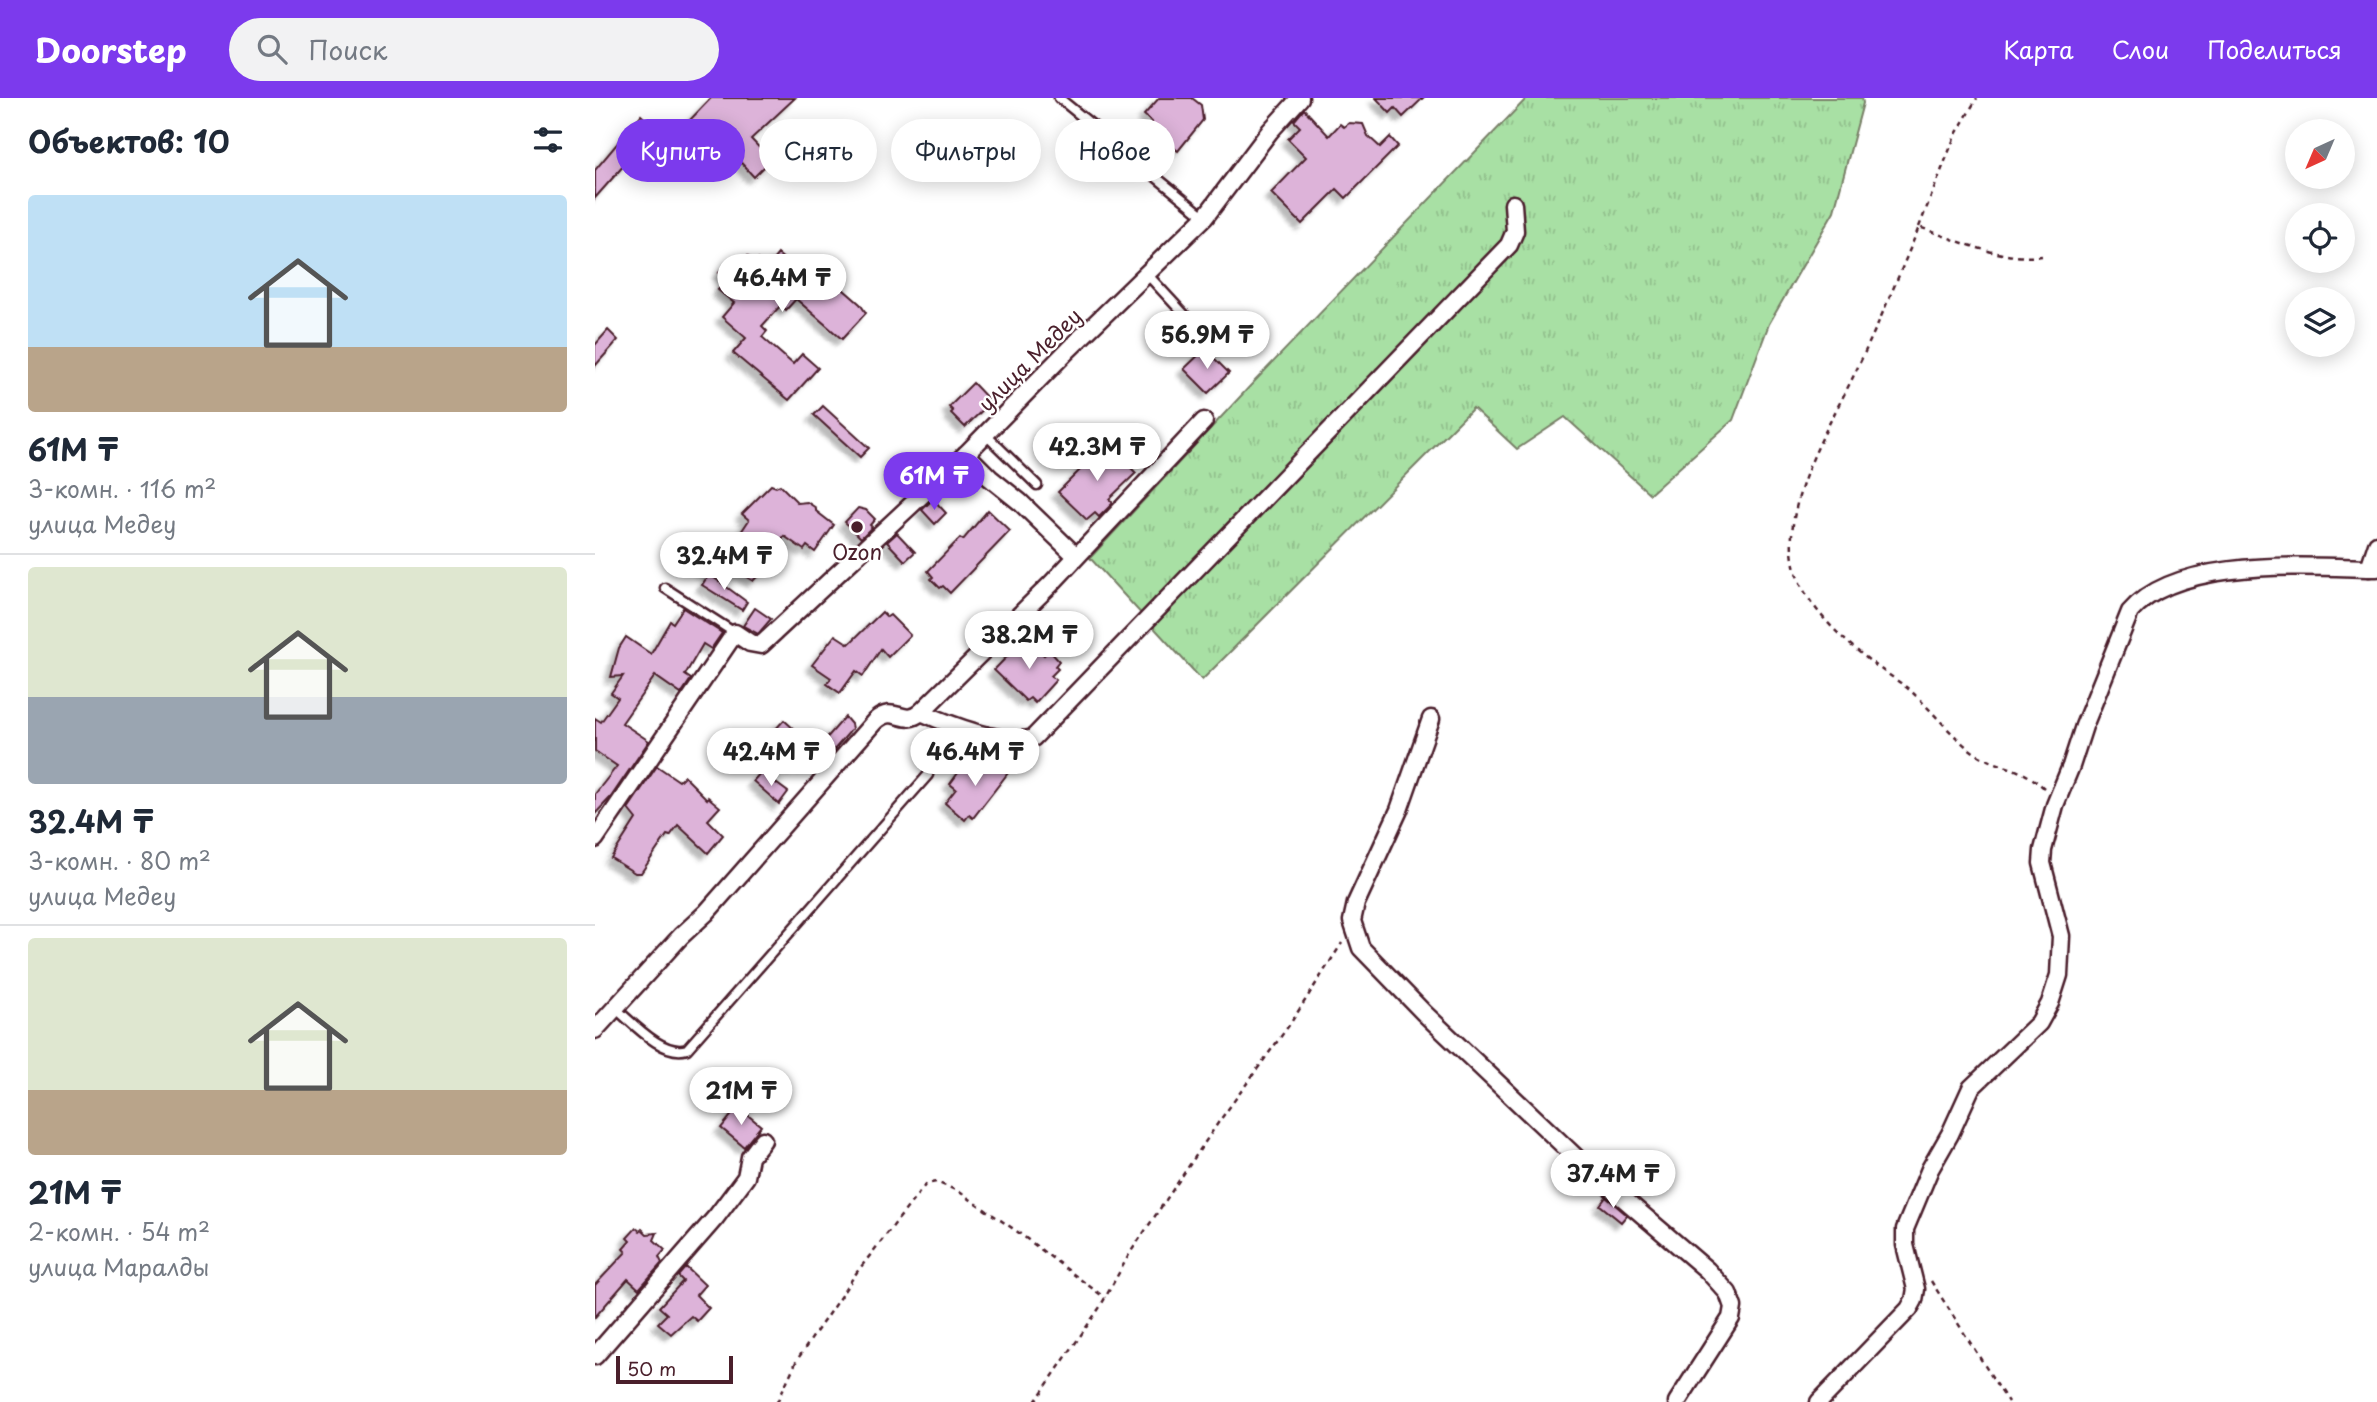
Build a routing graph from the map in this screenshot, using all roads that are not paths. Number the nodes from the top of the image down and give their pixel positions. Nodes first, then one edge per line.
1 (1059, 98) edge
2 (1300, 98) edge
3 (1513, 204) dead end
4 (1205, 217) junction
5 (1146, 273) junction
6 (1195, 326) dead end
7 (1204, 421) dead end
8 (985, 434) junction
9 (966, 454) junction
10 (1037, 485) dead end
11 (2377, 544) edge
12 (1076, 556) junction
13 (2373, 568) edge
14 (665, 588) dead end
15 (735, 633) junction
16 (922, 712) junction
17 (1431, 719) dead end
18 (928, 775) dead end
19 (595, 839) edge
20 (615, 1008) junction
21 (595, 1030) edge
22 (763, 1140) dead end
23 (595, 1356) edge
24 (1677, 1402) edge
25 (1819, 1402) edge

1 - 4 lane
2 - 4 street, улица Медеу
3 - 16 street
4 - 5 street, улица Медеу
5 - 6 lane
5 - 8 street, улица Медеу
7 - 12 street
8 - 9 street, улица Медеу
8 - 10 lane
9 - 12 street
9 - 15 street, улица Медеу
11 - 13 street
12 - 16 street
13 - 25 street
14 - 15 lane
15 - 19 street
16 - 20 street
17 - 24 street
18 - 20 lane
20 - 21 street
22 - 23 street

